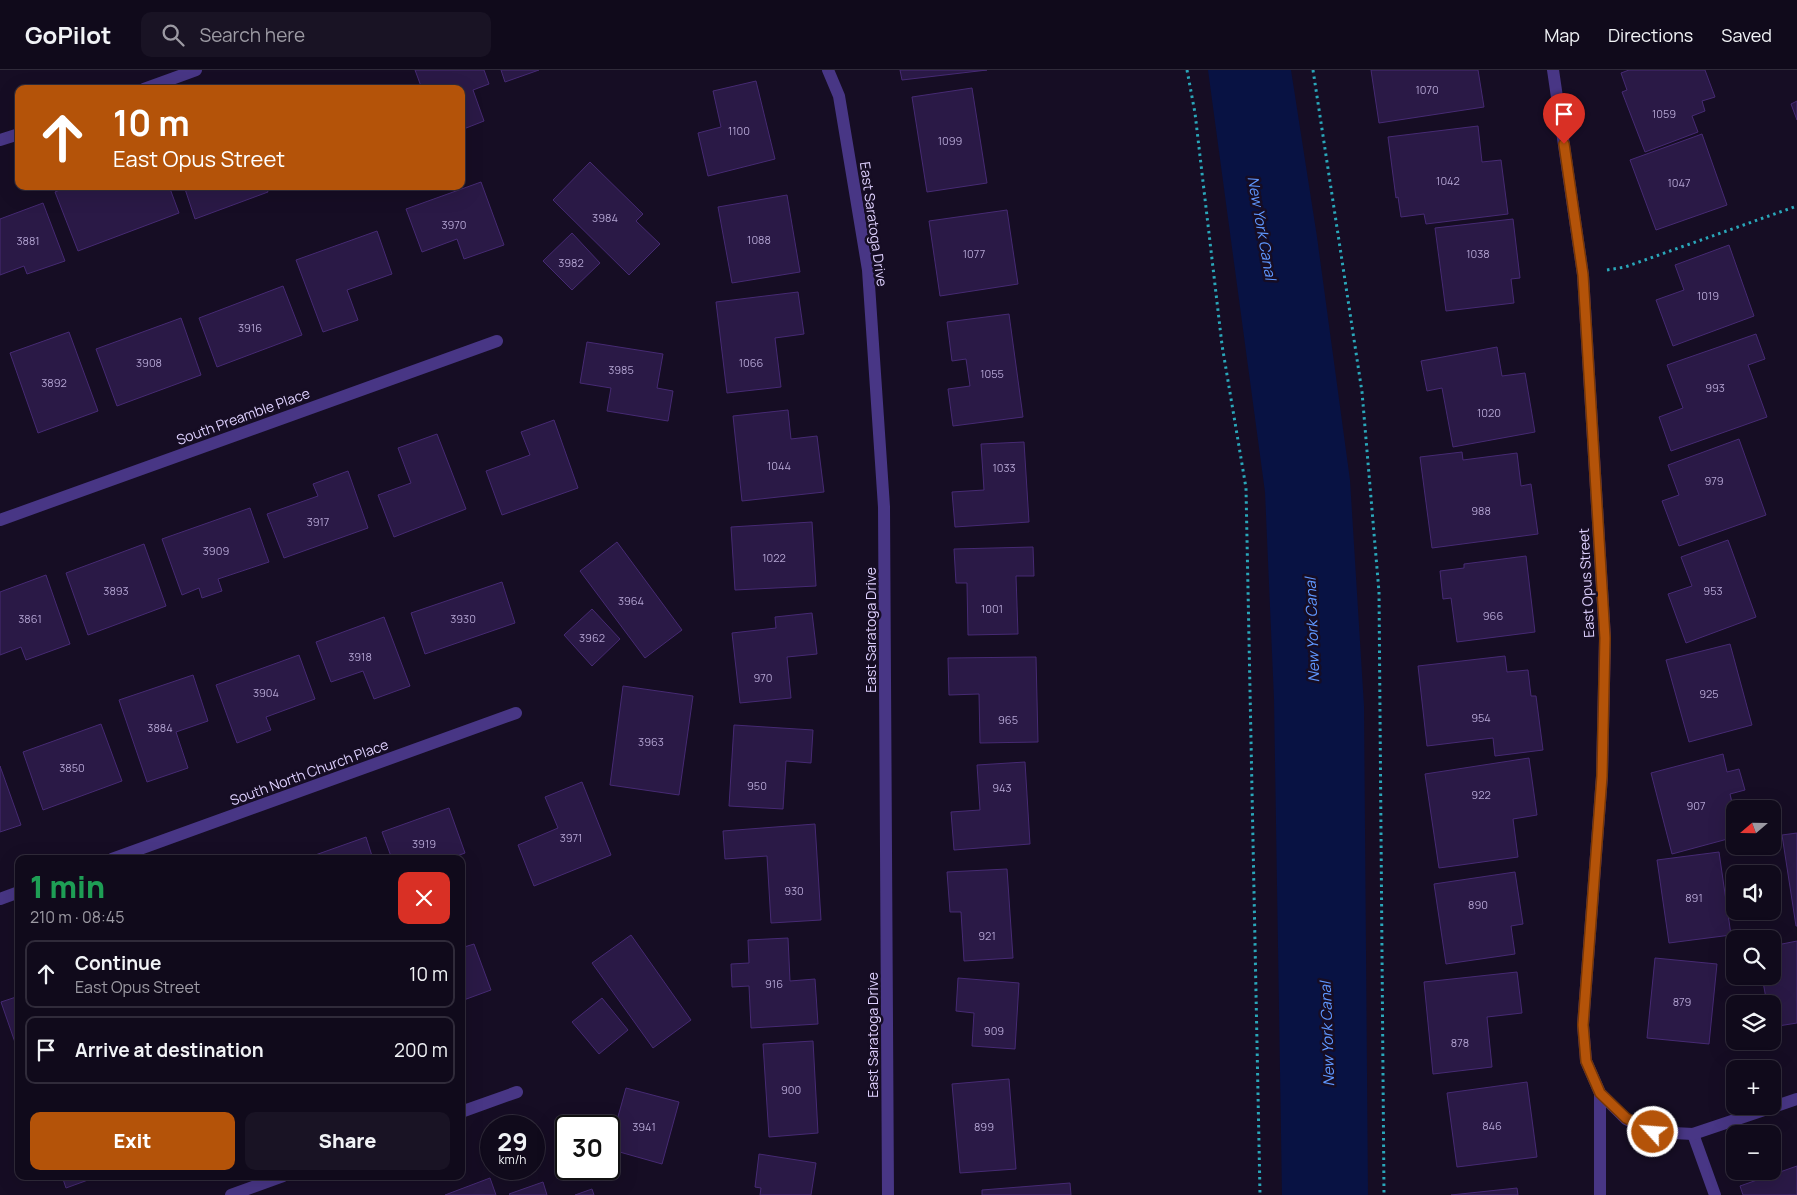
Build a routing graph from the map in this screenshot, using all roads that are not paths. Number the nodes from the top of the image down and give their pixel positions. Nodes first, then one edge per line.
1 (196, 70) edge
2 (828, 70) edge
3 (1553, 70) edge
4 (155, 85) edge
5 (15, 135) edge
6 (0, 140) edge
7 (497, 342) dead end
8 (0, 520) edge
9 (516, 713) dead end
10 (123, 855) edge
11 (15, 893) edge
12 (0, 899) edge
13 (517, 1092) dead end
14 (1600, 1093) junction
15 (1797, 1099) edge
16 (465, 1111) edge
17 (1693, 1134) junction
18 (271, 1180) edge
19 (230, 1195) edge
20 (888, 1195) edge
21 (1600, 1195) edge
22 (1715, 1195) edge

1 - 4 street
2 - 20 street, East Saratoga Drive
3 - 14 street, East Opus Street
5 - 6 street
7 - 8 street, South Preamble Place
9 - 10 street, South North Church Place
11 - 12 street
13 - 16 street
14 - 17 street
14 - 21 street
15 - 17 street
17 - 22 street
18 - 19 street

